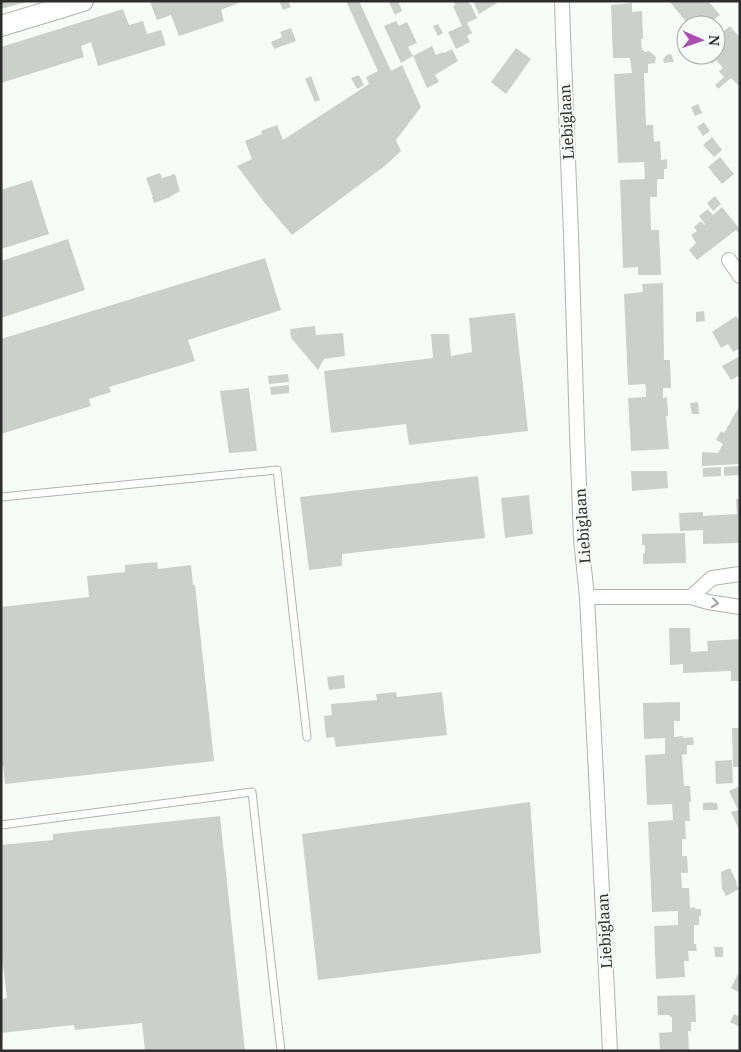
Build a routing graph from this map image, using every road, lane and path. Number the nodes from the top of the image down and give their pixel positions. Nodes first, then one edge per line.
1 (83, 1) edge
2 (562, 1) edge
3 (1, 26) edge
4 (729, 260) dead end
5 (740, 276) edge
6 (1, 497) edge
7 (740, 574) edge
8 (587, 596) junction
9 (691, 597) junction
10 (740, 606) edge
11 (307, 737) dead end
12 (1, 826) edge
13 (281, 1051) edge
14 (610, 1051) edge

1 - 3 street
2 - 8 street, Liebiglaan
4 - 5 street
6 - 11 lane
7 - 9 street
8 - 9 street
8 - 14 street, Liebiglaan
9 -> 10 street
12 - 13 lane

